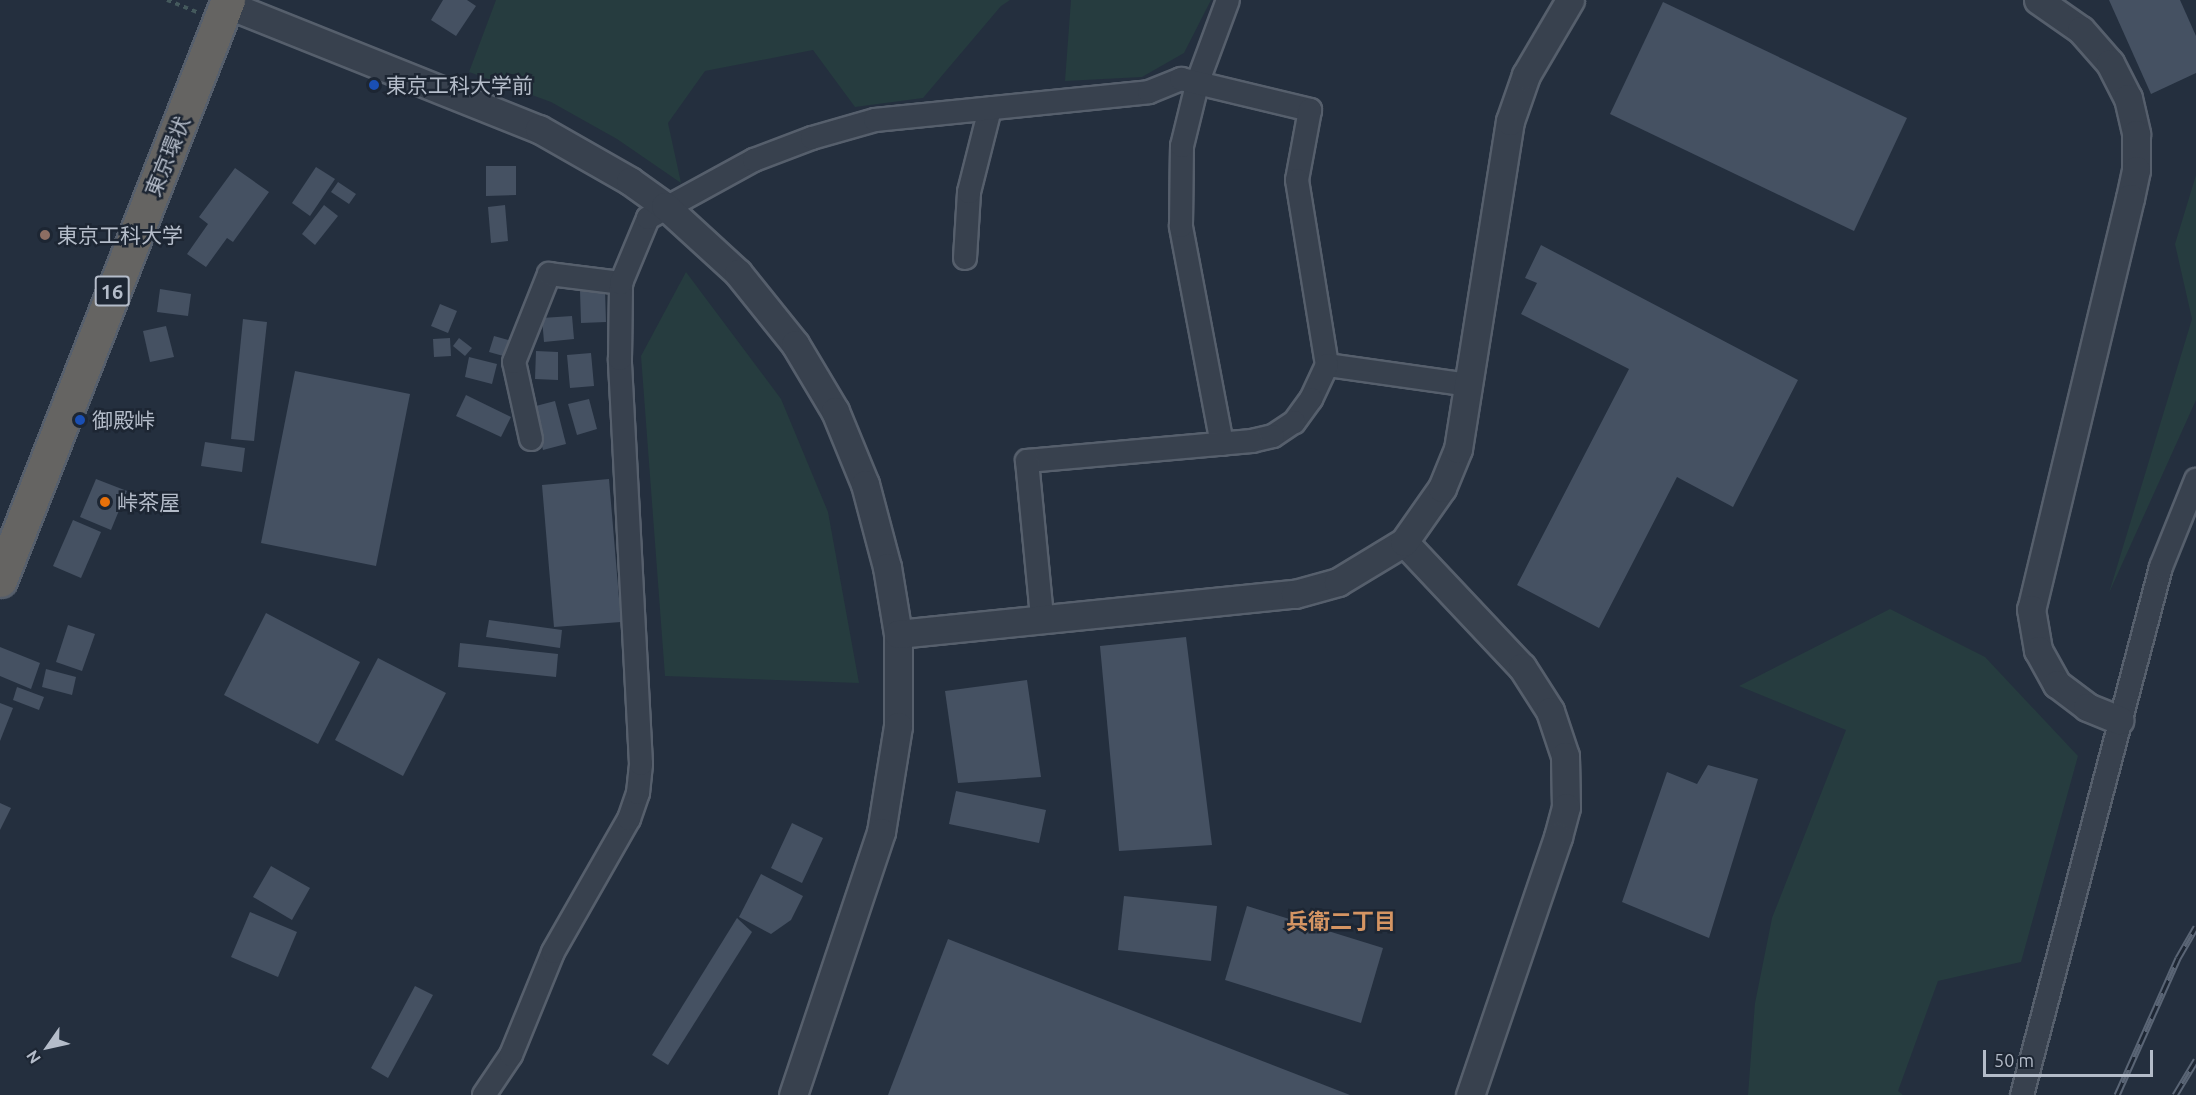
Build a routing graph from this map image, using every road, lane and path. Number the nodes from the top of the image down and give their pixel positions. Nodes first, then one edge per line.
1 (166, 0) edge
2 (1227, 0) edge
3 (1570, 0) edge
4 (2038, 0) edge
5 (217, 4) edge
6 (1198, 81) junction
7 (990, 109) junction
8 (665, 206) junction
9 (965, 258) dead end
10 (621, 283) junction
11 (1327, 365) junction
12 (1470, 385) junction
13 (531, 439) dead end
14 (1222, 444) junction
15 (2196, 480) edge
16 (1404, 542) junction
17 (0, 579) edge
18 (1042, 618) junction
19 (898, 634) junction
20 (2120, 720) junction
21 (484, 1095) edge
22 (793, 1095) edge
23 (1470, 1095) edge
24 (2022, 1095) edge

1 - 5 path
2 - 6 street
3 - 12 street
4 - 20 street
5 - 8 street
5 - 17 highway, 東京環状 / 16
6 - 7 street
6 - 11 street
6 - 14 street
7 - 8 street
7 - 9 street
8 - 10 street
8 - 19 street
10 - 13 street
10 - 21 street
11 - 12 street
11 - 14 street
12 - 16 street
14 - 18 street
15 - 20 street
16 - 18 street
16 - 23 street
18 - 19 street
19 - 22 street
20 - 24 street

